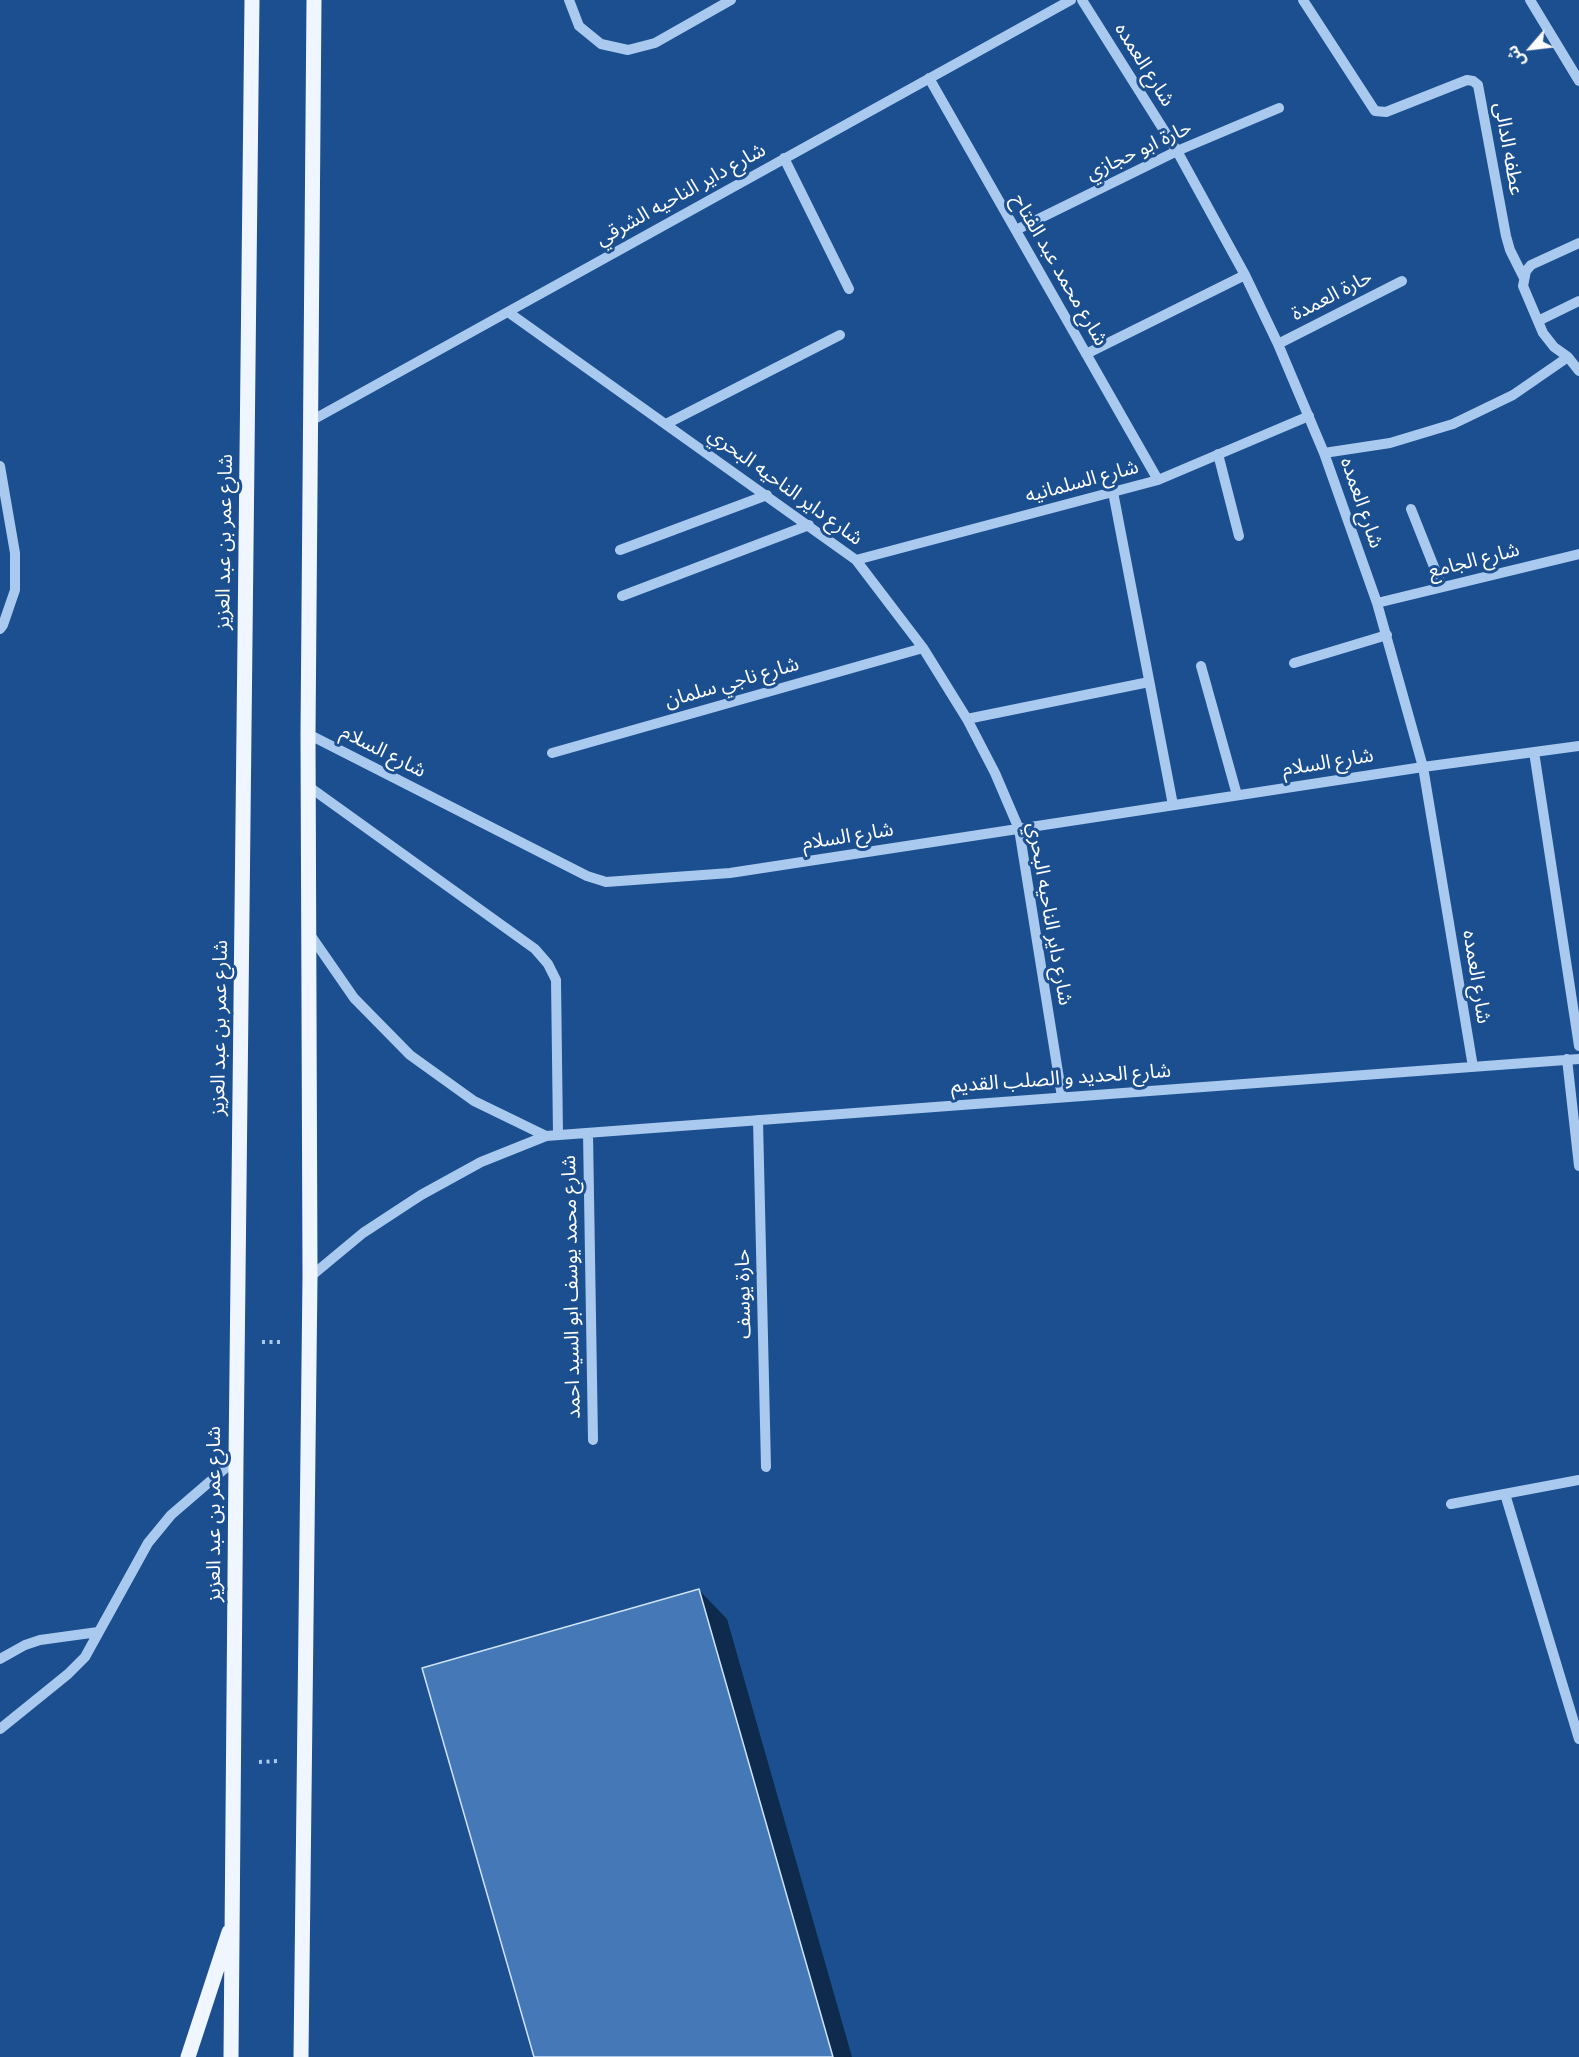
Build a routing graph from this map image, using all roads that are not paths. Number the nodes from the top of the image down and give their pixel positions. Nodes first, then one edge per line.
1 (252, 0) edge
2 (314, 0) edge
3 (569, 0) edge
4 (731, 0) edge
5 (1071, 0) edge
6 (1083, 0) edge
7 (1303, 0) edge
8 (1530, 0) edge
9 (929, 78) junction
10 (1579, 81) edge
11 (1279, 108) dead end
12 (1177, 151) junction
13 (784, 158) junction
14 (1016, 230) junction
15 (1579, 243) edge
16 (1245, 275) junction
17 (1524, 278) junction
18 (1402, 281) dead end
19 (849, 289) dead end
20 (1579, 301) edge
21 (508, 312) junction
22 (1538, 321) junction
23 (840, 335) dead end
24 (1278, 344) junction
25 (1086, 354) junction
26 (1568, 357) junction
27 (1579, 370) edge
28 (1309, 416) junction
29 (309, 422) junction
30 (666, 424) junction
31 (1324, 453) junction
32 (1218, 454) junction
33 (0, 466) edge
34 (1158, 480) junction
35 (1113, 492) junction
36 (767, 495) junction
37 (1411, 509) dead end
38 (809, 525) junction
39 (1239, 536) dead end
40 (620, 550) dead end
41 (1579, 554) edge
42 (856, 560) junction
43 (1442, 587) junction
44 (622, 596) dead end
45 (1377, 603) junction
46 (0, 629) edge
47 (1387, 635) junction
48 (923, 648) junction
49 (1294, 663) dead end
50 (1201, 666) dead end
51 (1149, 682) junction
52 (967, 719) junction
53 (308, 734) junction
54 (1579, 746) edge
55 (1534, 752) junction
56 (552, 753) dead end
57 (1423, 767) junction
58 (308, 786) junction
59 (1237, 795) junction
60 (1173, 805) junction
61 (1019, 829) junction
62 (309, 933) junction
63 (1579, 1046) edge
64 (1567, 1059) junction
65 (1579, 1059) edge
66 (1473, 1067) junction
67 (1062, 1097) junction
68 (758, 1120) junction
69 (588, 1133) junction
70 (558, 1135) junction
71 (546, 1136) junction
72 (1579, 1166) edge
73 (310, 1277) junction
74 (593, 1440) dead end
75 (236, 1460) junction
76 (766, 1467) dead end
77 (1579, 1480) edge
78 (1505, 1494) junction
79 (1451, 1504) dead end
80 (98, 1632) junction
81 (0, 1659) edge
82 (0, 1729) edge
83 (1579, 1739) edge
84 (234, 1918) junction
85 (188, 2057) edge
86 (231, 2057) edge
87 (301, 2057) edge

1 - 75 main road, شارع عمر بن عبد العزيز
2 - 29 main road
3 - 4 street
5 - 9 street, شارع داير الناحيه الشرقي
6 - 12 street, شارع العمده
7 - 17 street, عطفه الدالى
8 - 10 street
9 - 13 street, شارع داير الناحيه الشرقي
9 - 14 street, شارع محمد عبد الفتاح
11 - 12 street, حارة ابو حجازي
12 - 14 street, حارة ابو حجازي
12 - 16 street, شارع العمده
13 - 19 street
13 - 21 street, شارع داير الناحيه الشرقي
14 - 25 street, شارع محمد عبد الفتاح
15 - 17 street
16 - 24 street, شارع العمده
16 - 25 street
17 - 22 street
18 - 24 street, حارة العمدة
20 - 22 street
21 - 29 street, شارع داير الناحيه الشرقي
21 - 30 street, شارع داير الناحيه البحري
22 - 26 street
23 - 30 street
24 - 28 street, شارع العمده
25 - 34 street, شارع محمد عبد الفتاح
26 - 27 street
26 - 31 street
28 - 31 street, شارع العمده
28 - 32 street, شارع السلمانيه
29 - 53 main road
30 - 36 street, شارع داير الناحيه البحري
31 - 45 street, شارع العمده
32 - 34 street, شارع السلمانيه
32 - 39 street
33 - 46 street
34 - 35 street, شارع السلمانيه
35 - 42 street, شارع السلمانيه
35 - 51 street
36 - 38 street, شارع داير الناحيه البحري
36 - 40 street
37 - 43 street
38 - 42 street, شارع داير الناحيه البحري
38 - 44 street
41 - 43 street, شارع الجامع
42 - 48 street, شارع داير الناحيه البحري
43 - 45 street, شارع الجامع
45 - 47 street, شارع العمده
47 - 49 street
47 - 57 street, شارع العمده
48 - 52 street, شارع داير الناحيه البحري
48 - 56 street, شارع ناجي سلمان
50 - 59 street
51 - 52 street
51 - 60 street
52 - 61 street, شارع داير الناحيه البحري
53 - 58 main road
53 - 61 street, شارع السلام
54 - 55 street, شارع السلام
55 - 57 street, شارع السلام
55 - 63 street
57 - 59 street, شارع السلام
57 - 66 street, شارع العمده
58 - 62 main road
58 - 70 street
59 - 60 street, شارع السلام
60 - 61 street, شارع السلام
61 - 67 street, شارع داير الناحيه البحري
62 - 71 street
62 - 73 main road
64 - 65 street, شارع الحديد و الصلب القديم
64 - 66 street, شارع الحديد و الصلب القديم
64 - 72 street
66 - 67 street, شارع الحديد و الصلب القديم
67 - 68 street, شارع الحديد و الصلب القديم
68 - 69 street, شارع الحديد و الصلب القديم
68 - 76 street, حارة يوسف
69 - 70 street, شارع الحديد و الصلب القديم
69 - 74 street, شارع محمد يوسف ابو السيد احمد
70 - 71 street, شارع الحديد و الصلب القديم
71 - 73 street, شارع الحديد و الصلب القديم
73 - 87 main road
75 - 80 street
75 - 84 main road, شارع عمر بن عبد العزيز
77 - 78 street
78 - 79 street
78 - 83 street
80 - 81 street
80 - 82 street
84 - 85 main road
84 - 86 main road, شارع عمر بن عبد العزيز

